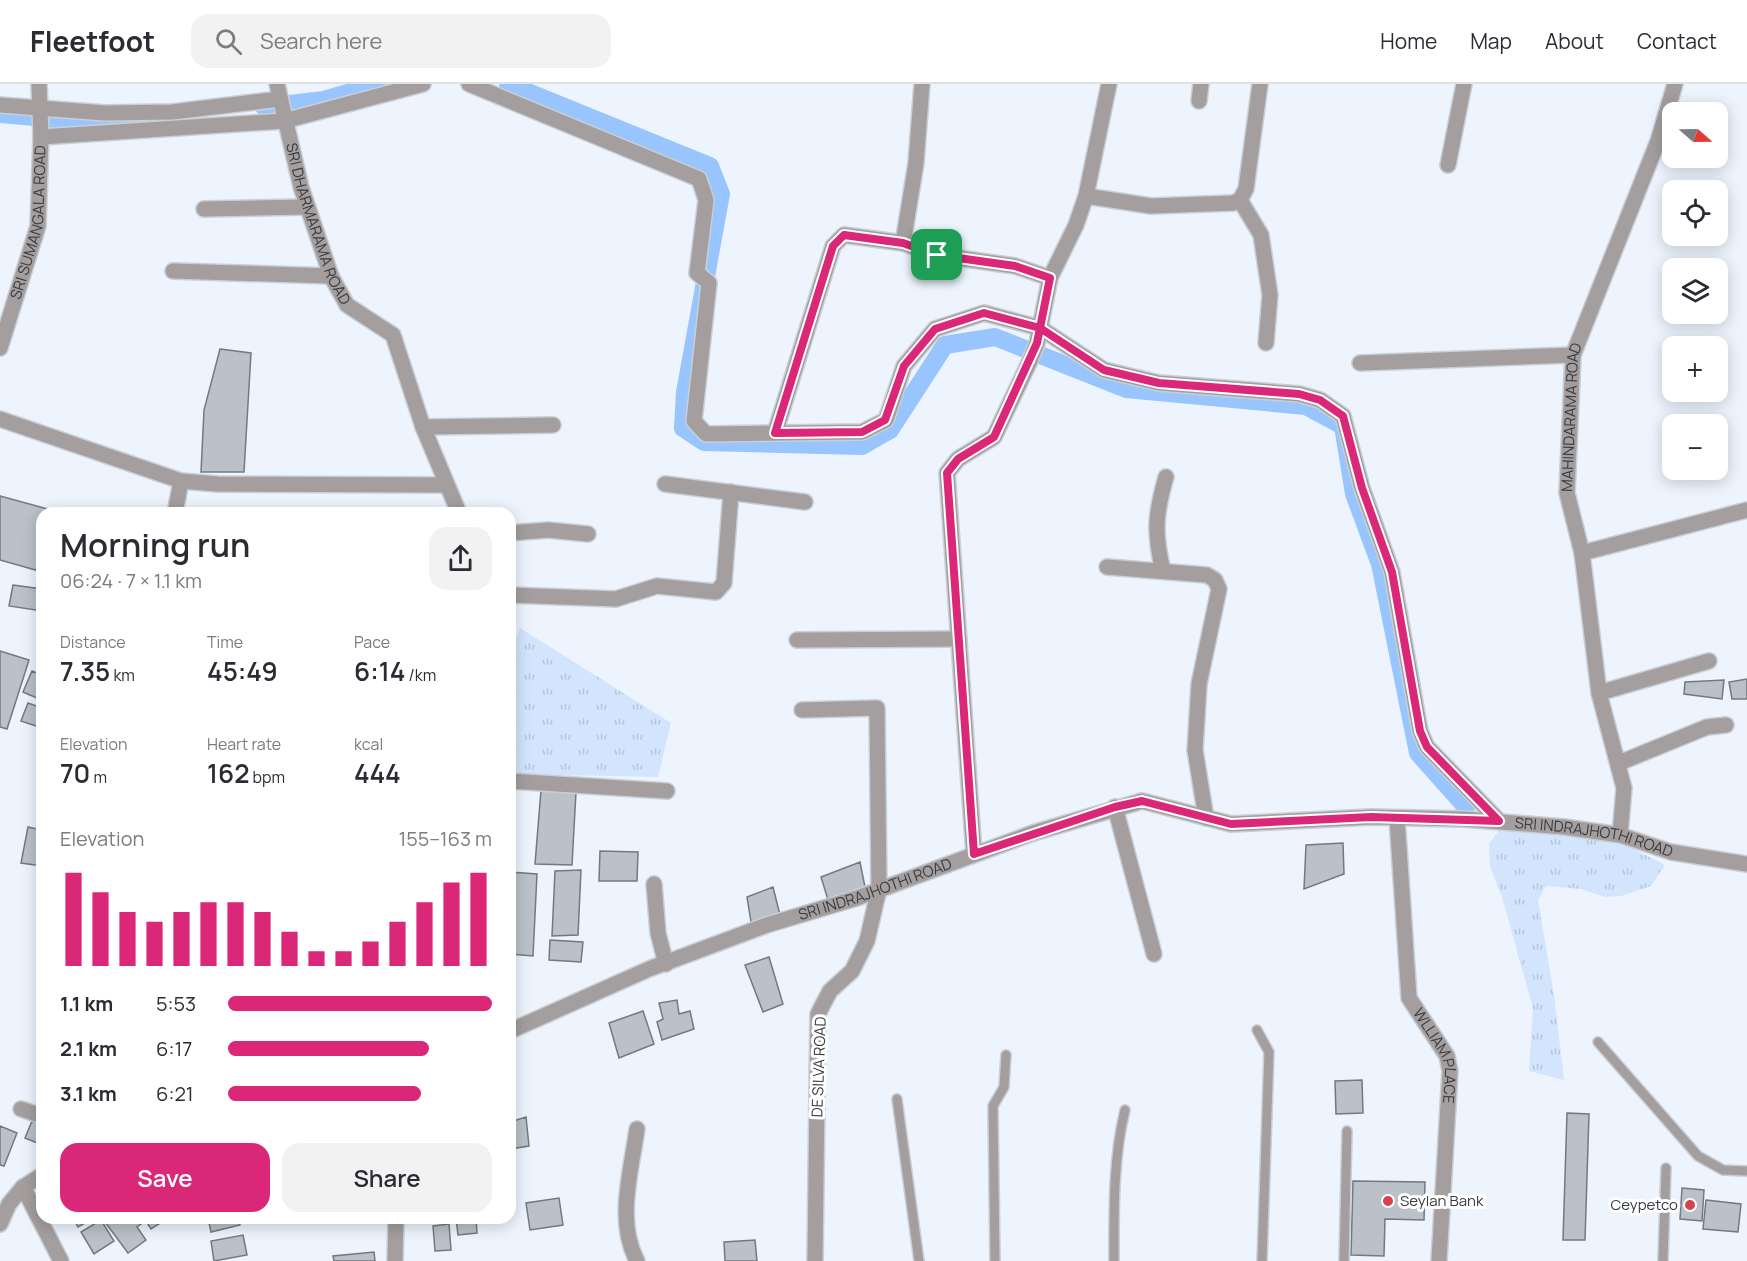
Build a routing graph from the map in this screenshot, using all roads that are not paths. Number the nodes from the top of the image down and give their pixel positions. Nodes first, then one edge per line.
1 (39, 84) edge
2 (423, 84) edge
3 (470, 84) edge
4 (922, 84) edge
5 (1109, 84) edge
6 (1201, 84) edge
7 (1260, 84) edge
8 (1464, 84) edge
9 (1675, 84) edge
10 (1199, 101) dead end
11 (281, 104) edge
12 (0, 105) edge
13 (39, 122) junction
14 (1448, 165) dead end
15 (1086, 196) junction
16 (1240, 200) junction
17 (308, 207) junction
18 (204, 209) dead end
19 (903, 243) junction
20 (173, 270) dead end
21 (331, 276) junction
22 (1050, 278) junction
23 (1038, 335) junction
24 (1266, 343) dead end
25 (0, 348) edge
26 (1573, 356) junction
27 (1360, 363) dead end
28 (0, 419) edge
29 (553, 425) dead end
30 (423, 427) junction
31 (775, 433) junction
32 (1166, 477) dead end
33 (181, 481) junction
34 (665, 484) dead end
35 (446, 485) junction
36 (731, 492) junction
37 (805, 502) dead end
38 (176, 507) edge
39 (456, 507) edge
40 (1747, 510) edge
41 (516, 532) edge
42 (588, 534) dead end
43 (1582, 553) junction
44 (1107, 567) dead end
45 (1163, 571) junction
46 (516, 595) edge
47 (959, 639) junction
48 (797, 640) dead end
49 (1709, 661) dead end
50 (1599, 693) junction
51 (802, 710) dead end
52 (1726, 725) dead end
53 (1619, 763) junction
54 (516, 781) edge
55 (667, 792) dead end
56 (1115, 807) junction
57 (1206, 818) junction
58 (1397, 819) junction
59 (1499, 821) junction
60 (1620, 835) junction
61 (974, 854) junction
62 (1747, 864) edge
63 (654, 884) dead end
64 (879, 889) junction
65 (1154, 954) dead end
66 (666, 964) junction
67 (516, 1028) edge
68 (1257, 1030) dead end
69 (1599, 1042) dead end
70 (1006, 1055) dead end
71 (897, 1099) dead end
72 (21, 1109) dead end
73 (1125, 1110) dead end
74 (36, 1114) edge
75 (637, 1129) dead end
76 (1347, 1131) dead end
77 (1666, 1168) dead end
78 (1747, 1171) edge
79 (36, 1179) edge
80 (24, 1187) junction
81 (36, 1211) edge
82 (0, 1224) edge
83 (42, 1224) edge
84 (396, 1224) edge
85 (61, 1261) edge
86 (395, 1261) edge
87 (637, 1261) edge
88 (815, 1261) edge
89 (919, 1261) edge
90 (996, 1261) edge
91 (1114, 1261) edge
92 (1262, 1261) edge
93 (1344, 1261) edge
94 (1439, 1261) edge
95 (1663, 1261) edge

1 - 13 street, SRI SUMANGALA ROAD
2 - 11 street
3 - 31 street
4 - 19 street
5 - 15 street
6 - 10 street
7 - 16 street
8 - 14 street
9 - 26 street, MAHINDARAMA ROAD
11 - 13 street
11 - 13 street
11 - 17 street, SRI DHARMARAMA ROAD
12 - 13 street
13 - 25 street, SRI SUMANGALA ROAD
15 - 16 street
15 - 22 street
16 - 24 street
17 - 18 street
17 - 21 street, SRI DHARMARAMA ROAD
19 - 22 street
19 - 31 street
20 - 21 street
21 - 30 street, SRI DHARMARAMA ROAD
22 - 23 street
23 - 31 street
23 - 47 street
23 - 59 street
26 - 27 street
26 - 43 street, MAHINDARAMA ROAD
28 - 33 street
29 - 30 street
30 - 35 street, SRI DHARMARAMA ROAD
32 - 45 street
33 - 35 street
33 - 38 street
34 - 36 street
35 - 39 street, SRI DHARMARAMA ROAD
36 - 37 street
36 - 46 street
40 - 43 street
41 - 42 street
43 - 50 street, MAHINDARAMA ROAD
44 - 45 street
45 - 57 street
47 - 48 street
47 - 61 street
49 - 50 street
50 - 53 street, MAHINDARAMA ROAD
51 - 64 street, DE SILVA ROAD
52 - 53 street
53 - 60 street, MAHINDARAMA ROAD
54 - 55 street
56 - 57 street, SRI INDRAJHOTHI ROAD
56 - 61 street, SRI INDRAJHOTHI ROAD
56 - 65 street
57 - 58 street, SRI INDRAJHOTHI ROAD
58 - 59 street, SRI INDRAJHOTHI ROAD
58 - 94 street, WLLIAM PLACE
59 - 60 street, SRI INDRAJHOTHI ROAD
60 - 62 street, SRI INDRAJHOTHI ROAD
61 - 64 street, SRI INDRAJHOTHI ROAD
63 - 66 street
64 - 66 street, SRI INDRAJHOTHI ROAD
64 - 88 street, DE SILVA ROAD
66 - 67 street, SRI INDRAJHOTHI ROAD
68 - 92 lane
69 - 78 lane
70 - 90 lane
71 - 89 lane
72 - 74 street
73 - 91 lane
75 - 87 street
76 - 93 lane
77 - 95 lane
79 - 80 street
80 - 81 street
80 - 82 street
83 - 85 street
84 - 86 street

